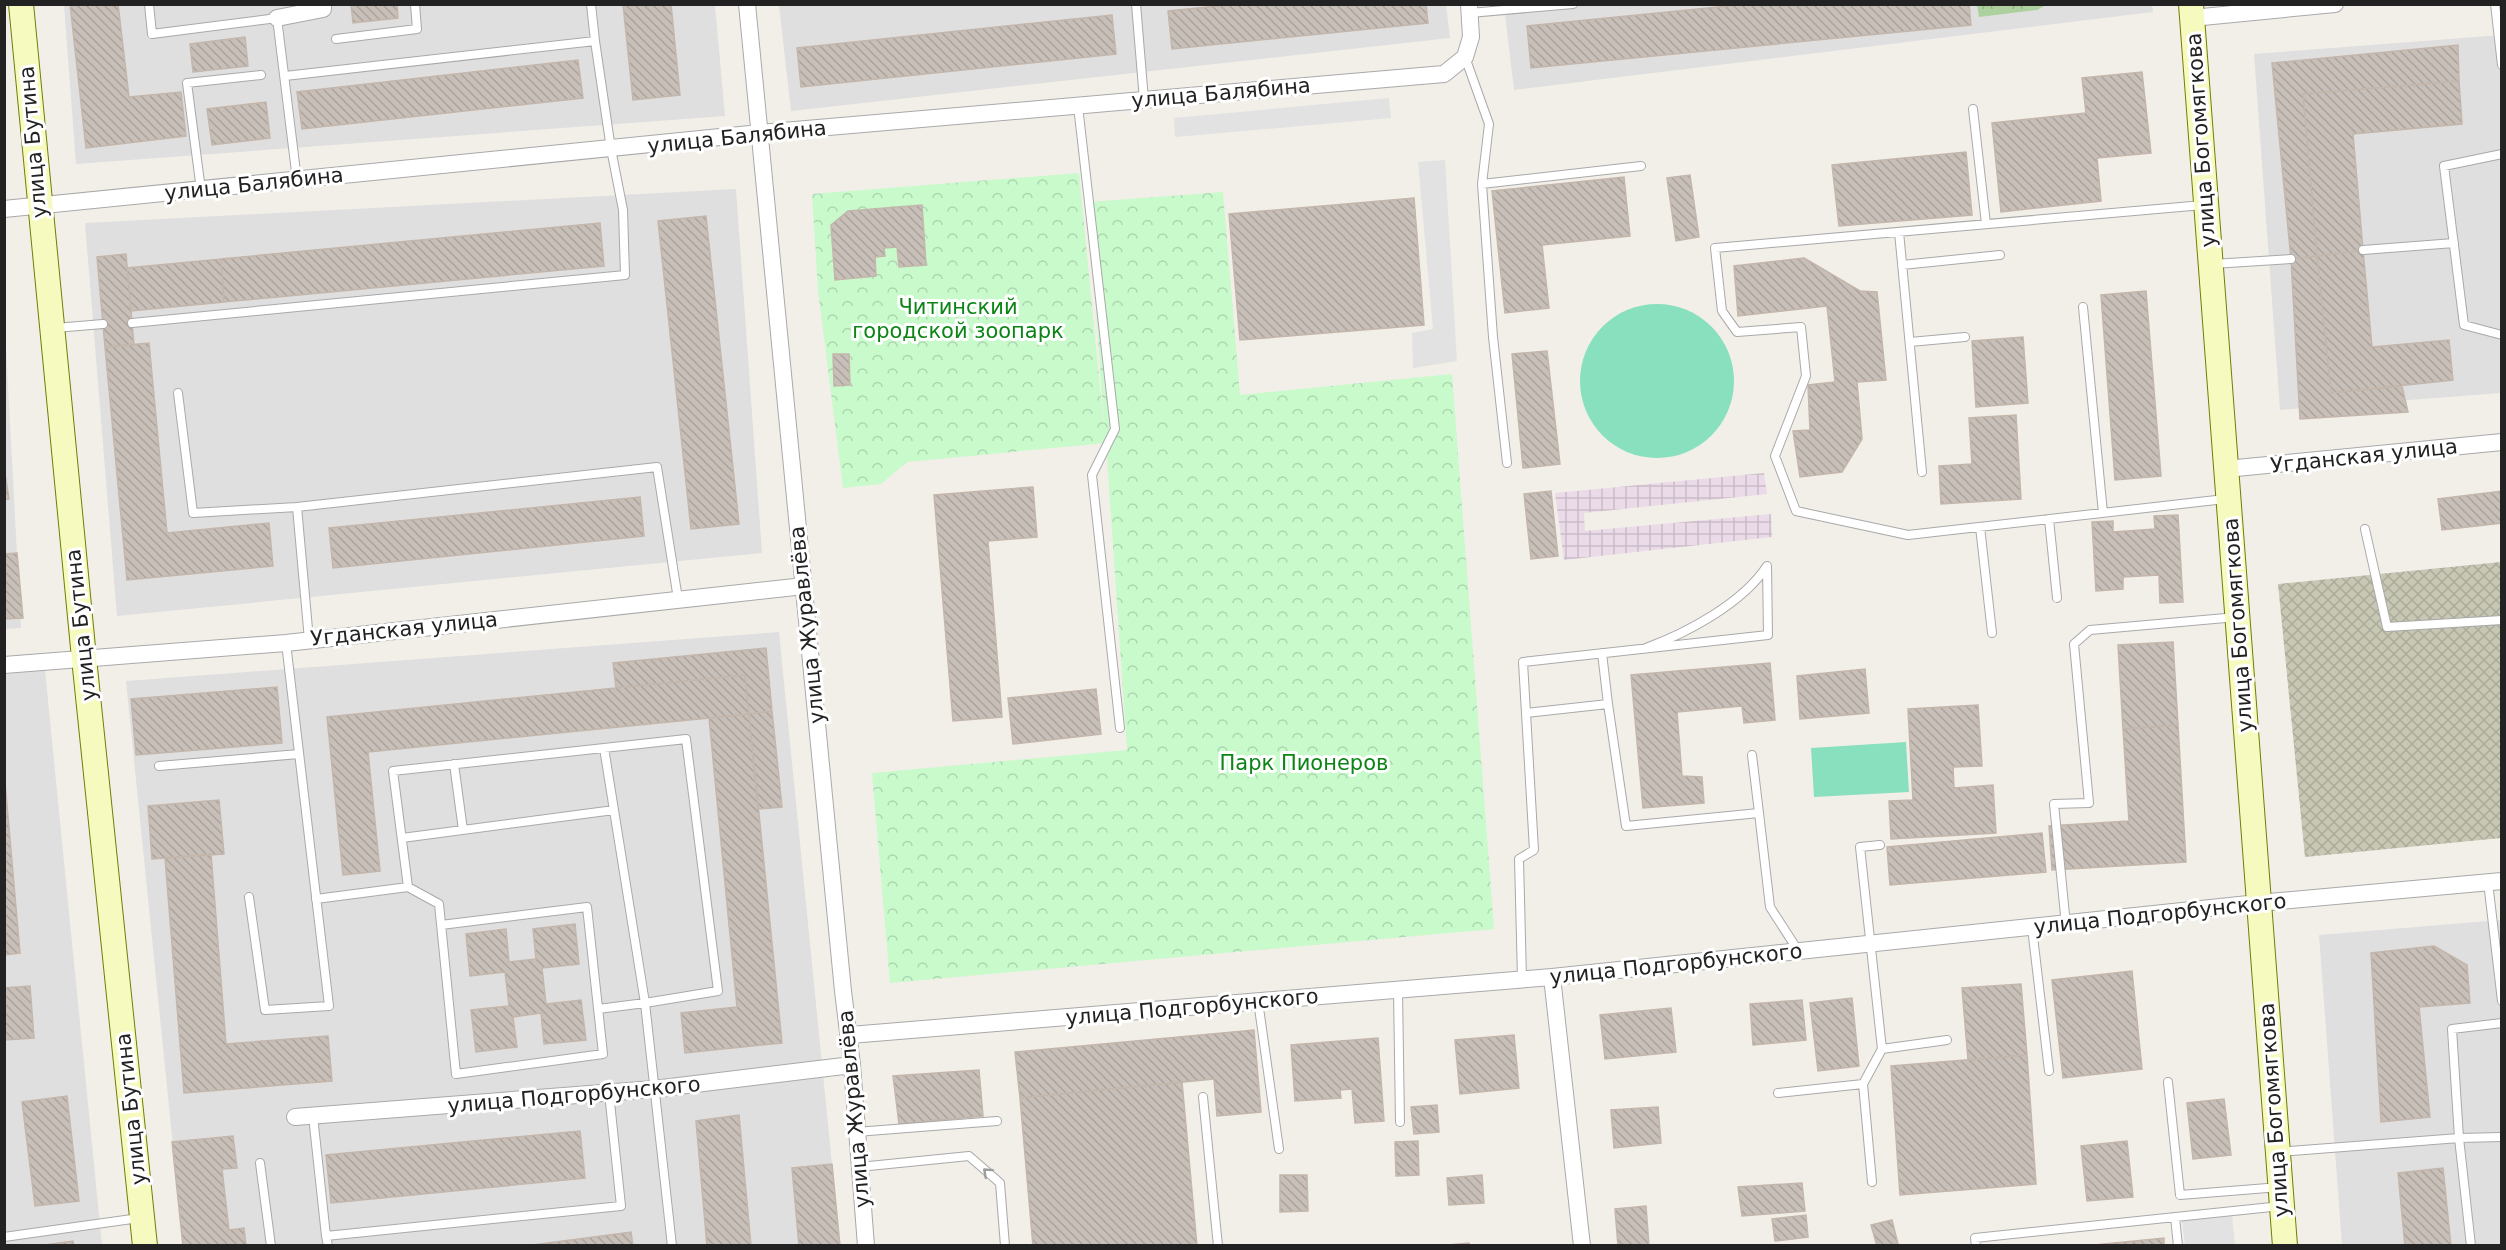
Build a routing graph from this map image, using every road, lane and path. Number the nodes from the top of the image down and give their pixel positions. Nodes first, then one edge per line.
1 (21, 4) edge
2 (149, 4) edge
3 (323, 4) edge
4 (415, 4) edge
5 (591, 4) edge
6 (747, 4) edge
7 (1136, 4) edge
8 (1573, 4) edge
9 (2335, 4) edge
10 (2494, 4) edge
11 (1469, 9) edge
12 (2192, 11) edge
13 (278, 18) junction
14 (336, 39) dead end
15 (595, 41) junction
16 (1465, 57) junction
17 (2502, 65) edge
18 (261, 75) dead end
19 (285, 76) junction
20 (1144, 100) junction
21 (1078, 106) junction
22 (1973, 109) dead end
23 (760, 133) junction
24 (611, 149) junction
25 (2502, 154) edge
26 (1641, 166) dead end
27 (297, 180) junction
28 (1482, 184) junction
29 (201, 190) junction
30 (39, 204) junction
31 (2206, 204) junction
32 (4, 209) edge
33 (1986, 224) junction
34 (1899, 232) junction
35 (2454, 243) junction
36 (2363, 250) dead end
37 (2000, 255) dead end
38 (2291, 259) dead end
39 (2210, 264) junction
40 (1902, 265) junction
41 (2083, 307) dead end
42 (132, 323) dead end
43 (103, 324) dead end
44 (51, 328) junction
45 (2502, 335) edge
46 (1965, 337) dead end
47 (1910, 342) junction
48 (178, 393) dead end
49 (2502, 442) edge
50 (1507, 463) dead end
51 (2226, 469) junction
52 (1922, 472) dead end
53 (2228, 499) junction
54 (297, 507) junction
55 (2103, 513) junction
56 (2049, 519) junction
57 (1980, 527) junction
58 (2365, 529) dead end
59 (804, 586) junction
60 (2057, 598) dead end
61 (678, 599) junction
62 (2237, 617) junction
63 (2502, 620) edge
64 (1992, 633) dead end
65 (309, 640) junction
66 (286, 643) junction
67 (1646, 648) junction
68 (1602, 653) junction
69 (84, 658) junction
70 (4, 665) edge
71 (1608, 704) junction
72 (1526, 712) junction
73 (1120, 728) dead end
74 (604, 748) junction
75 (299, 754) junction
76 (1752, 755) dead end
77 (454, 764) junction
78 (159, 766) dead end
79 (614, 810) junction
80 (1759, 813) junction
81 (463, 830) junction
82 (402, 838) junction
83 (1880, 845) dead end
84 (2495, 881) edge
85 (408, 887) junction
86 (249, 897) dead end
87 (316, 899) junction
88 (2258, 903) junction
89 (441, 925) junction
90 (2066, 925) junction
91 (2032, 928) junction
92 (1871, 945) junction
93 (1799, 952) junction
94 (1552, 977) junction
95 (1522, 979) junction
96 (1398, 990) junction
97 (2502, 1000) edge
98 (1258, 1001) junction
99 (645, 1003) junction
100 (598, 1009) junction
101 (2502, 1023) edge
102 (849, 1035) junction
103 (1947, 1040) dead end
104 (1882, 1049) junction
105 (852, 1065) junction
106 (2049, 1071) dead end
107 (2168, 1082) dead end
108 (1863, 1084) junction
109 (654, 1089) junction
110 (609, 1093) junction
111 (1778, 1093) dead end
112 (1203, 1097) dead end
113 (313, 1116) junction
114 (294, 1117) dead end
115 (997, 1121) dead end
116 (1400, 1122) dead end
117 (856, 1132) junction
118 (2502, 1137) edge
119 (2459, 1138) junction
120 (1279, 1149) dead end
121 (2278, 1152) junction
122 (260, 1163) dead end
123 (859, 1167) junction
124 (1872, 1182) dead end
125 (2281, 1196) junction
126 (2175, 1217) junction
127 (142, 1218) junction
128 (4, 1237) edge
129 (327, 1241) edge
130 (146, 1245) edge
131 (271, 1245) edge
132 (672, 1245) edge
133 (866, 1245) edge
134 (1005, 1245) edge
135 (1218, 1245) edge
136 (1582, 1245) edge
137 (1976, 1245) edge
138 (2178, 1245) edge
139 (2285, 1245) edge
140 (2471, 1245) edge

1 - 30 main road, улица Бутина
2 - 13 lane
3 - 13 street
4 - 14 lane
5 - 15 lane
6 - 23 street, улица Журавлёва
7 - 20 lane
8 - 11 lane
9 - 12 street
10 - 17 lane
11 - 16 street
12 - 31 main road, улица Богомягкова
13 - 19 lane
15 - 19 lane
15 - 24 lane
16 - 20 street, улица Балябина
16 - 28 lane
18 - 29 lane
19 - 27 lane
20 - 21 street, улица Балябина
21 - 23 street, улица Балябина
21 - 73 lane
22 - 33 lane
23 - 24 street, улица Балябина
23 - 59 street, улица Журавлёва
24 - 27 street, улица Балябина
24 - 42 lane
25 - 35 lane
26 - 28 lane
27 - 29 street, улица Балябина
28 - 50 lane
29 - 30 street, улица Балябина
30 - 32 street, улица Балябина
30 - 44 main road, улица Бутина
31 - 33 lane
31 - 39 main road, улица Богомягкова
33 - 34 lane
34 - 40 lane
34 - 57 lane
35 - 36 lane
35 - 45 lane
37 - 40 lane
38 - 39 lane
39 - 51 main road, улица Богомягкова
40 - 47 lane
41 - 55 lane
43 - 44 lane
44 - 69 main road, улица Бутина
46 - 47 lane
47 - 52 lane
48 - 54 lane
49 - 51 street, Угданская улица
51 - 53 main road, улица Богомягкова
53 - 55 lane
53 - 62 main road, улица Богомягкова
54 - 61 lane
54 - 65 lane
55 - 56 lane
56 - 57 lane
56 - 60 lane
57 - 64 lane
58 - 63 lane
59 - 61 street, Угданская улица
59 - 102 street, улица Журавлёва
61 - 65 street, Угданская улица
62 - 88 main road, улица Богомягкова
62 - 90 lane
65 - 66 street, Угданская улица
66 - 69 street, Угданская улица
66 - 75 lane
67 - 67 lane
67 - 68 lane
68 - 71 lane
68 - 72 lane
69 - 70 street, Угданская улица
69 - 127 main road, улица Бутина
71 - 72 lane
71 - 80 lane
72 - 95 lane
74 - 77 lane
74 - 79 lane
74 - 99 lane
75 - 78 lane
75 - 87 lane
76 - 80 lane
77 - 81 lane
77 - 82 lane
79 - 81 lane
79 - 99 lane
80 - 93 lane
81 - 82 lane
82 - 85 lane
83 - 92 lane
84 - 88 street, улица Подгорбунского
84 - 97 lane
85 - 87 lane
85 - 89 lane
86 - 87 lane
88 - 90 street, улица Подгорбунского
88 - 121 main road, улица Богомягкова
89 - 100 lane
89 - 100 lane
90 - 91 street, улица Подгорбунского
91 - 92 street, улица Подгорбунского
91 - 106 lane
92 - 93 street, улица Подгорбунского
92 - 104 lane
93 - 94 street, улица Подгорбунского
94 - 95 street, улица Подгорбунского
94 - 136 street
95 - 96 street, улица Подгорбунского
96 - 98 street, улица Подгорбунского
96 - 116 lane
98 - 102 street, улица Подгорбунского
98 - 120 lane
99 - 100 lane
99 - 109 lane
101 - 119 lane
102 - 105 street, улица Журавлёва
103 - 104 lane
104 - 108 lane
105 - 109 street, улица Подгорбунского
105 - 117 street, улица Журавлёва
107 - 125 lane
108 - 111 lane
108 - 124 lane
109 - 110 street, улица Подгорбунского
109 - 132 lane
110 - 113 street, улица Подгорбунского
110 - 129 lane
112 - 135 lane
113 - 114 street, улица Подгорбунского
113 - 129 lane
115 - 117 lane
117 - 123 street, улица Журавлёва
118 - 119 lane
119 - 121 lane
119 - 140 lane
121 - 125 main road, улица Богомягкова
122 - 131 lane
123 - 133 street, улица Журавлёва
134 -> 123 lane
125 - 126 lane
125 - 139 main road, улица Богомягкова
126 - 137 lane
126 - 138 lane
127 - 128 lane
127 - 130 main road, улица Бутина

